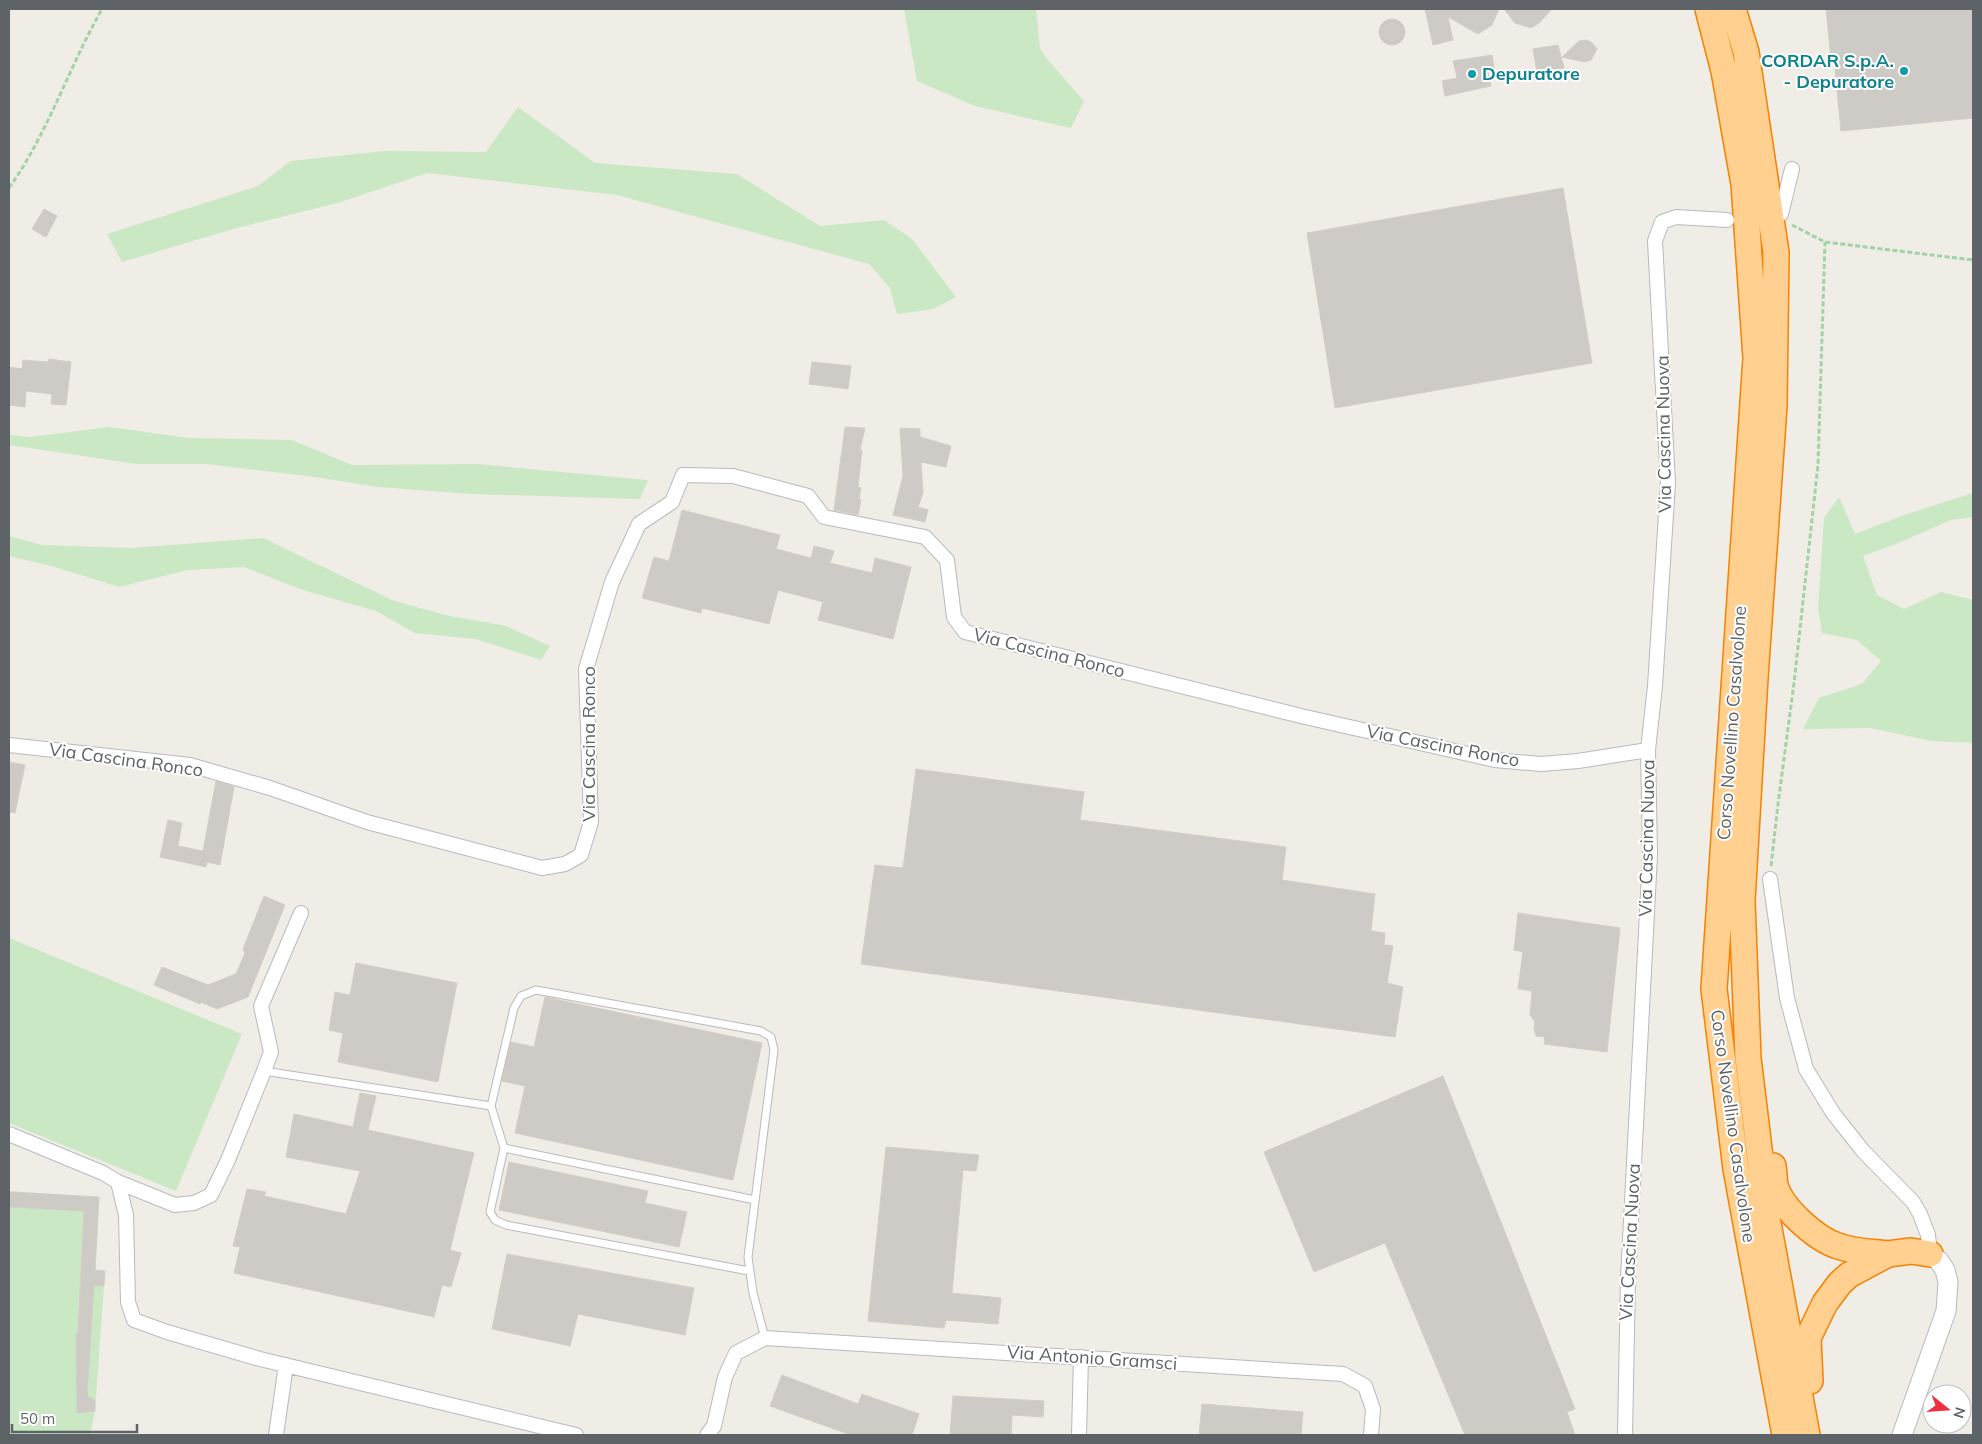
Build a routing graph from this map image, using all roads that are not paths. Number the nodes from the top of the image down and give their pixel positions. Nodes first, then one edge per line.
1 (1708, 9) edge
2 (1734, 9) edge
3 (1792, 170) dead end
4 (1781, 214) road end
5 (1727, 220) dead end
6 (9, 745) edge
7 (1648, 750) junction
8 (1770, 879) road end
9 (302, 913) dead end
10 (1743, 922) junction
11 (264, 1071) junction
12 (491, 1106) junction
13 (9, 1134) edge
14 (504, 1148) junction
15 (1736, 1169) junction
16 (118, 1182) junction
17 (755, 1200) junction
18 (1888, 1254) junction
19 (1930, 1254) junction
20 (749, 1271) junction
21 (764, 1338) junction
22 (1080, 1358) junction
23 (286, 1365) junction
24 (276, 1435) edge
25 (576, 1435) edge
26 (707, 1435) edge
27 (1079, 1435) edge
28 (1371, 1435) edge
29 (1625, 1435) edge
30 (1770, 1435) edge
31 (1785, 1435) edge
32 (1807, 1435) edge
33 (1818, 1435) edge
34 (1902, 1435) edge

1 - 15 highway, Corso Novellino Casalvolone
2 - 10 highway, Corso Novellino Casalvolone
3 - 4 street
5 - 7 street, Via Cascina Nuova
6 - 7 street, Via Cascina Ronco
7 - 29 street, Via Cascina Nuova
8 - 19 street
9 - 11 street
10 - 18 highway
10 - 32 highway, Corso Novellino Casalvolone
11 - 12 lane
11 - 16 street
12 - 14 lane
12 - 17 lane
13 - 16 street
14 - 17 lane
14 - 20 lane
15 - 30 highway
15 - 31 highway, Corso Novellino Casalvolone
16 - 23 street
17 - 20 lane
18 - 19 highway
18 - 33 highway
19 - 34 street
20 - 21 lane
21 - 22 street, Via Antonio Gramsci
21 - 26 street
22 - 27 street
22 - 28 street, Via Antonio Gramsci
23 - 24 street
23 - 25 street

